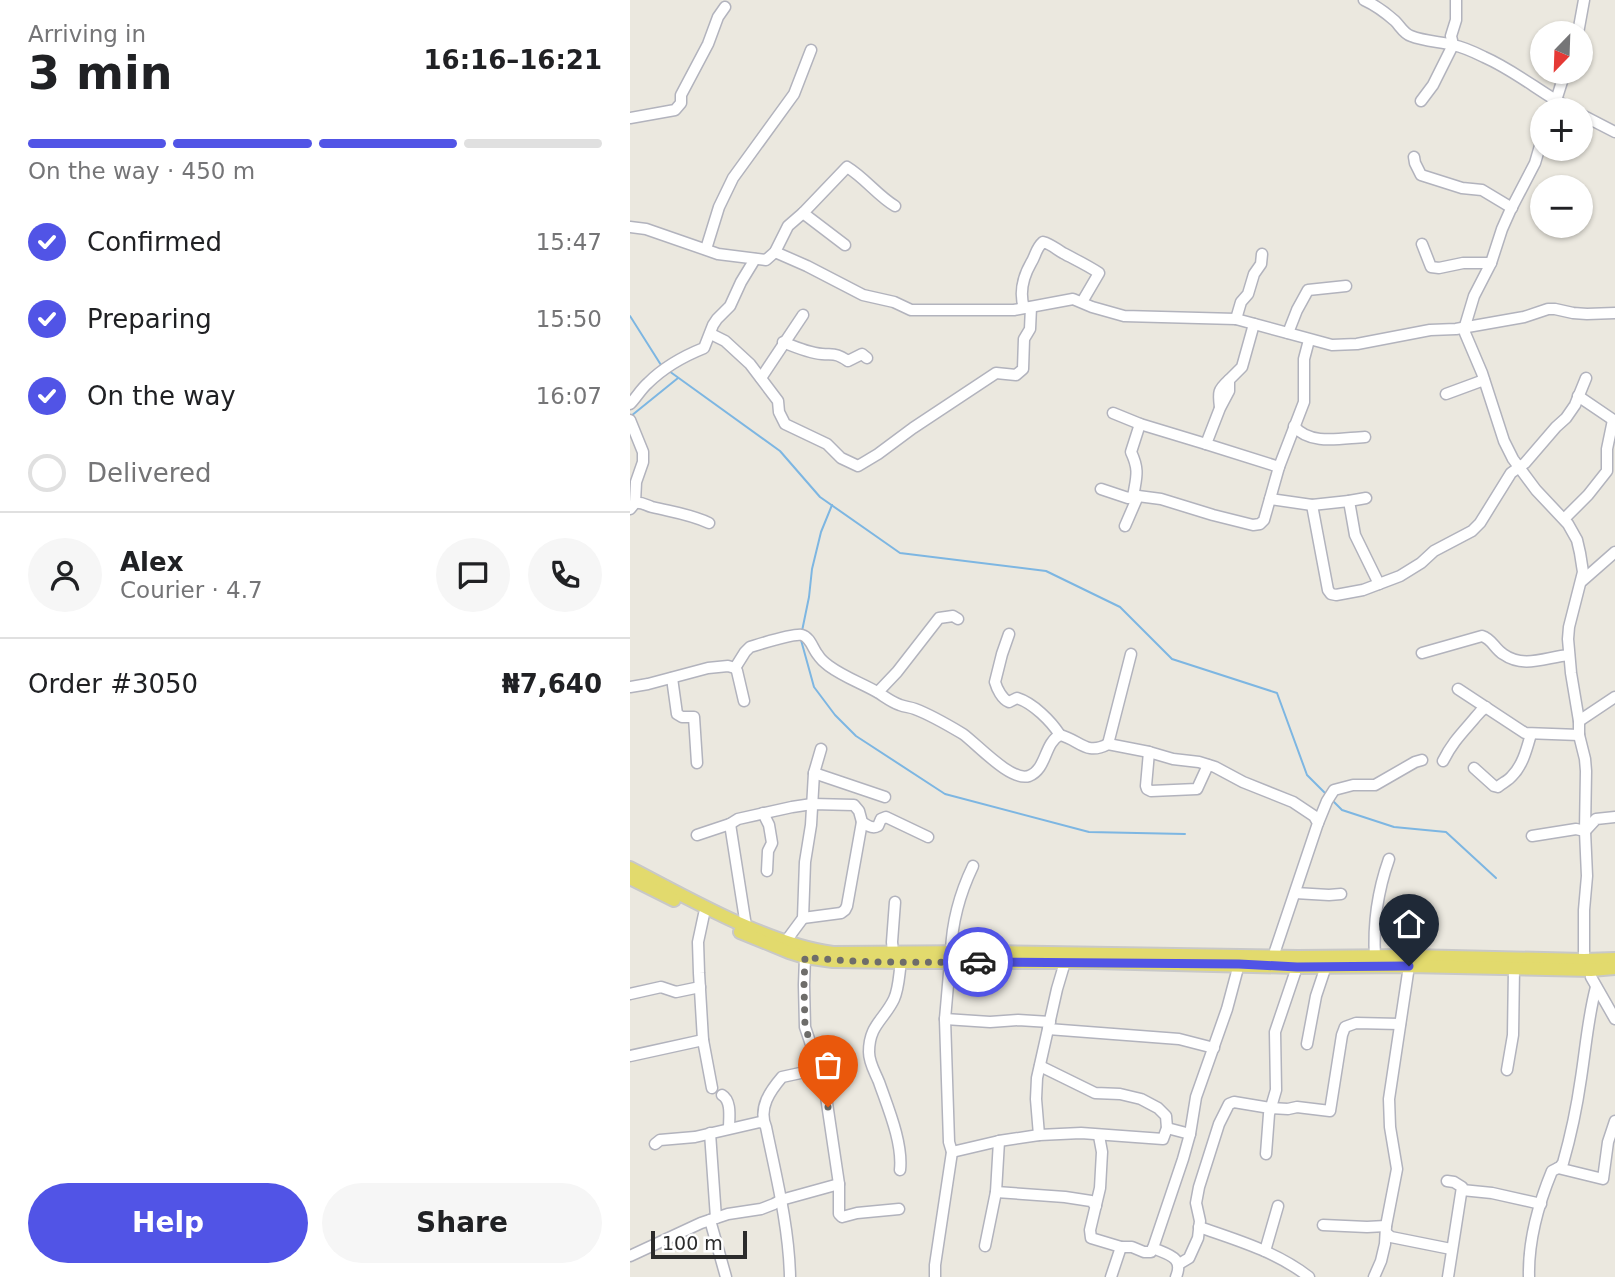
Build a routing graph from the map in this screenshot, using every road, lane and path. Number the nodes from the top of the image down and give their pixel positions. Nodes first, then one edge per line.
1 (1364, 0) edge
2 (1456, 0) edge
3 (1584, 0) edge
4 (725, 8) dead end
5 (1580, 21) edge
6 (1452, 45) junction
7 (811, 50) dead end
8 (1544, 98) edge
9 (1421, 101) dead end
10 (630, 118) edge
11 (1593, 121) edge
12 (1615, 132) edge
13 (1414, 157) dead end
14 (1536, 161) edge
15 (895, 206) dead end
16 (1511, 208) junction
17 (803, 213) junction
18 (630, 227) edge
19 (845, 244) dead end
20 (1422, 244) dead end
21 (706, 249) junction
22 (775, 252) junction
23 (1262, 254) dead end
24 (755, 259) junction
25 (1491, 263) junction
26 (1346, 286) dead end
27 (1082, 302) junction
28 (1027, 308) junction
29 (1615, 313) edge
30 (803, 315) dead end
31 (1236, 319) junction
32 (1254, 324) junction
33 (1465, 326) junction
34 (1288, 333) junction
35 (711, 334) junction
36 (1310, 340) junction
37 (783, 342) junction
38 (867, 358) dead end
39 (761, 378) junction
40 (1586, 378) dead end
41 (1484, 380) junction
42 (1446, 394) dead end
43 (1578, 396) junction
44 (630, 404) edge
45 (1114, 412) dead end
46 (630, 420) edge
47 (1614, 420) edge
48 (1140, 424) junction
49 (1294, 426) junction
50 (1365, 438) dead end
51 (1206, 444) junction
52 (1279, 467) junction
53 (1520, 468) junction
54 (1101, 489) dead end
55 (1135, 496) junction
56 (1366, 498) dead end
57 (1270, 499) junction
58 (1349, 501) junction
59 (1312, 505) junction
60 (633, 506) edge
61 (1564, 519) junction
62 (709, 523) dead end
63 (1125, 526) dead end
64 (1615, 552) edge
65 (1582, 581) junction
66 (1379, 584) junction
67 (958, 619) dead end
68 (1009, 634) dead end
69 (1422, 653) dead end
70 (1131, 654) dead end
71 (1569, 655) junction
72 (735, 668) junction
73 (673, 678) junction
74 (630, 687) edge
75 (1458, 689) dead end
76 (878, 692) junction
77 (1615, 697) edge
78 (744, 701) dead end
79 (1486, 707) junction
80 (1579, 721) junction
81 (1531, 734) junction
82 (1060, 735) junction
83 (1579, 735) junction
84 (1108, 744) junction
85 (821, 750) dead end
86 (1149, 752) junction
87 (1422, 760) dead end
88 (1443, 761) dead end
89 (697, 763) dead end
90 (1208, 765) junction
91 (1474, 768) dead end
92 (814, 773) junction
93 (885, 797) dead end
94 (812, 804) junction
95 (763, 813) junction
96 (1615, 817) edge
97 (862, 822) junction
98 (1318, 823) junction
99 (730, 824) junction
100 (1585, 831) junction
101 (697, 835) dead end
102 (1532, 836) dead end
103 (928, 837) dead end
104 (1389, 859) dead end
105 (973, 866) dead end
106 (630, 868) edge
107 (767, 871) dead end
108 (630, 878) edge
109 (1295, 893) junction
110 (1340, 894) dead end
111 (895, 902) dead end
112 (704, 914) junction
113 (803, 918) junction
114 (746, 926) junction
115 (786, 941) junction
116 (805, 957) junction
117 (876, 957) junction
118 (897, 957) junction
119 (950, 957) junction
120 (1273, 957) junction
121 (1374, 957) junction
122 (1615, 959) edge
123 (1065, 962) junction
124 (1454, 962) junction
125 (1239, 964) junction
126 (1587, 965) junction
127 (1326, 966) junction
128 (1409, 966) junction
129 (1297, 967) junction
130 (1514, 968) junction
131 (1615, 968) edge
132 (700, 987) junction
133 (1596, 987) junction
134 (630, 995) edge
135 (945, 1019) junction
136 (1615, 1019) edge
137 (1400, 1024) junction
138 (1049, 1025) junction
139 (703, 1040) junction
140 (1307, 1044) dead end
141 (1214, 1048) junction
142 (630, 1056) edge
143 (1040, 1066) junction
144 (1507, 1070) dead end
145 (822, 1074) junction
146 (712, 1088) dead end
147 (722, 1095) dead end
148 (1270, 1108) junction
149 (1615, 1121) edge
150 (764, 1123) junction
151 (729, 1128) junction
152 (1167, 1128) junction
153 (710, 1133) junction
154 (1039, 1135) junction
155 (1189, 1135) junction
156 (1100, 1136) junction
157 (999, 1141) junction
158 (655, 1144) dead end
159 (952, 1152) junction
160 (1266, 1154) dead end
161 (1558, 1168) junction
162 (900, 1170) dead end
163 (1447, 1181) dead end
164 (839, 1184) junction
165 (1462, 1190) junction
166 (996, 1192) junction
167 (781, 1200) junction
168 (1095, 1202) junction
169 (1541, 1204) junction
170 (1278, 1206) dead end
171 (898, 1209) dead end
172 (713, 1219) junction
173 (1323, 1225) dead end
174 (1199, 1227) junction
175 (1386, 1229) junction
176 (985, 1247) dead end
177 (1121, 1247) junction
178 (1153, 1248) junction
179 (1451, 1249) junction
180 (1265, 1251) junction
181 (630, 1256) edge
182 (1179, 1264) junction
183 (726, 1277) edge
184 (790, 1277) edge
185 (935, 1277) edge
186 (1111, 1277) edge
187 (1176, 1277) edge
188 (1309, 1277) edge
189 (1374, 1277) edge
190 (1448, 1277) edge
191 (1529, 1277) edge

1 - 6 street
2 - 6 street
3 - 5 street
4 - 10 street
6 - 8 street
6 - 9 street
7 - 21 street
11 - 12 street
13 - 16 street
14 - 16 street
15 - 17 street
16 - 25 street
17 - 19 street
17 - 22 street
18 - 21 street
20 - 25 street
21 - 24 street
22 - 24 street
22 - 28 street
23 - 31 street
24 - 35 street
25 - 33 street
26 - 34 street
27 - 28 street
27 - 28 street
27 - 31 street
28 - 39 street
29 - 33 street
30 - 37 street
31 - 32 street
32 - 34 street
32 - 51 street
33 - 36 street
33 - 41 street
34 - 36 street
35 - 39 street
35 - 44 street
36 - 49 street
37 - 38 street
37 - 39 street
40 - 43 street
41 - 42 street
41 - 53 street
43 - 47 street
43 - 53 street
45 - 48 street
46 - 60 street
47 - 61 street
48 - 51 street
48 - 55 street
49 - 50 street
49 - 52 street
51 - 52 street
52 - 57 street
53 - 61 street
53 - 66 street
54 - 55 street
55 - 57 street
55 - 63 street
56 - 58 street
57 - 59 street
58 - 59 street
58 - 66 street
59 - 66 street
60 - 62 street
61 - 65 street
64 - 65 street
65 - 71 street
67 - 76 street
68 - 82 street
69 - 71 street
70 - 84 street
71 - 80 street
72 - 73 street
72 - 76 street
72 - 78 street
73 - 74 street
73 - 89 street
75 - 79 street
76 - 82 street
77 - 80 street
79 - 81 street
79 - 88 street
80 - 83 street
81 - 83 street
81 - 91 street
82 - 84 street
83 - 100 street
84 - 86 street
85 - 92 street
86 - 90 street
86 - 90 street
87 - 98 street
90 - 98 street
92 - 93 street
92 - 94 street
94 - 95 street
94 - 97 street
94 - 113 street
95 - 99 street
95 - 107 street
96 - 100 street
97 - 103 street
97 - 113 street
98 - 109 street
99 - 101 street
99 - 114 street
100 - 102 street
100 - 126 street
104 - 121 street
105 - 119 street
106 - 114 main road
108 - 112 main road
109 - 110 street
109 - 120 street
111 - 118 street
112 - 116 main road
112 - 132 street
113 - 115 street
114 - 115 main road
115 - 117 main road
116 - 117 main road
116 - 145 street
117 - 118 main road
118 - 119 main road
118 - 162 street
119 - 120 main road
119 - 123 main road
119 - 135 street
120 - 121 main road
121 - 124 main road
122 - 126 main road
123 - 125 main road
123 - 138 street
124 - 126 main road
124 - 128 main road
124 - 130 main road
125 - 129 main road
125 - 141 street
126 - 130 main road
126 - 131 main road
126 - 133 street
127 - 128 main road
127 - 129 main road
127 - 140 street
128 - 137 street
129 - 148 street
130 - 144 street
132 - 134 street
132 - 139 street
133 - 136 street
133 - 161 street
135 - 138 street
135 - 159 street
137 - 148 street
137 - 175 street
138 - 141 street
138 - 143 street
139 - 142 street
139 - 146 street
141 - 155 street
143 - 152 street
143 - 154 street
145 - 150 street
145 - 164 street
147 - 151 street
148 - 160 street
148 - 174 street
149 - 161 street
150 - 151 street
150 - 167 street
151 - 153 street
152 - 155 street
152 - 156 street
153 - 158 street
153 - 172 street
154 - 156 street
154 - 157 street
155 - 178 street
156 - 168 street
157 - 159 street
157 - 166 street
159 - 185 street
161 - 169 street
163 - 165 street
164 - 167 street
164 - 171 street
165 - 169 street
165 - 179 street
166 - 168 street
166 - 176 street
167 - 172 street
167 - 184 street
168 - 177 street
169 - 191 street
170 - 180 street
172 - 181 street
172 - 183 street
173 - 175 street
174 - 180 street
174 - 182 street
175 - 179 street
175 - 189 street
177 - 178 street
177 - 186 street
178 - 182 street
179 - 190 street
180 - 188 street
182 - 187 street

